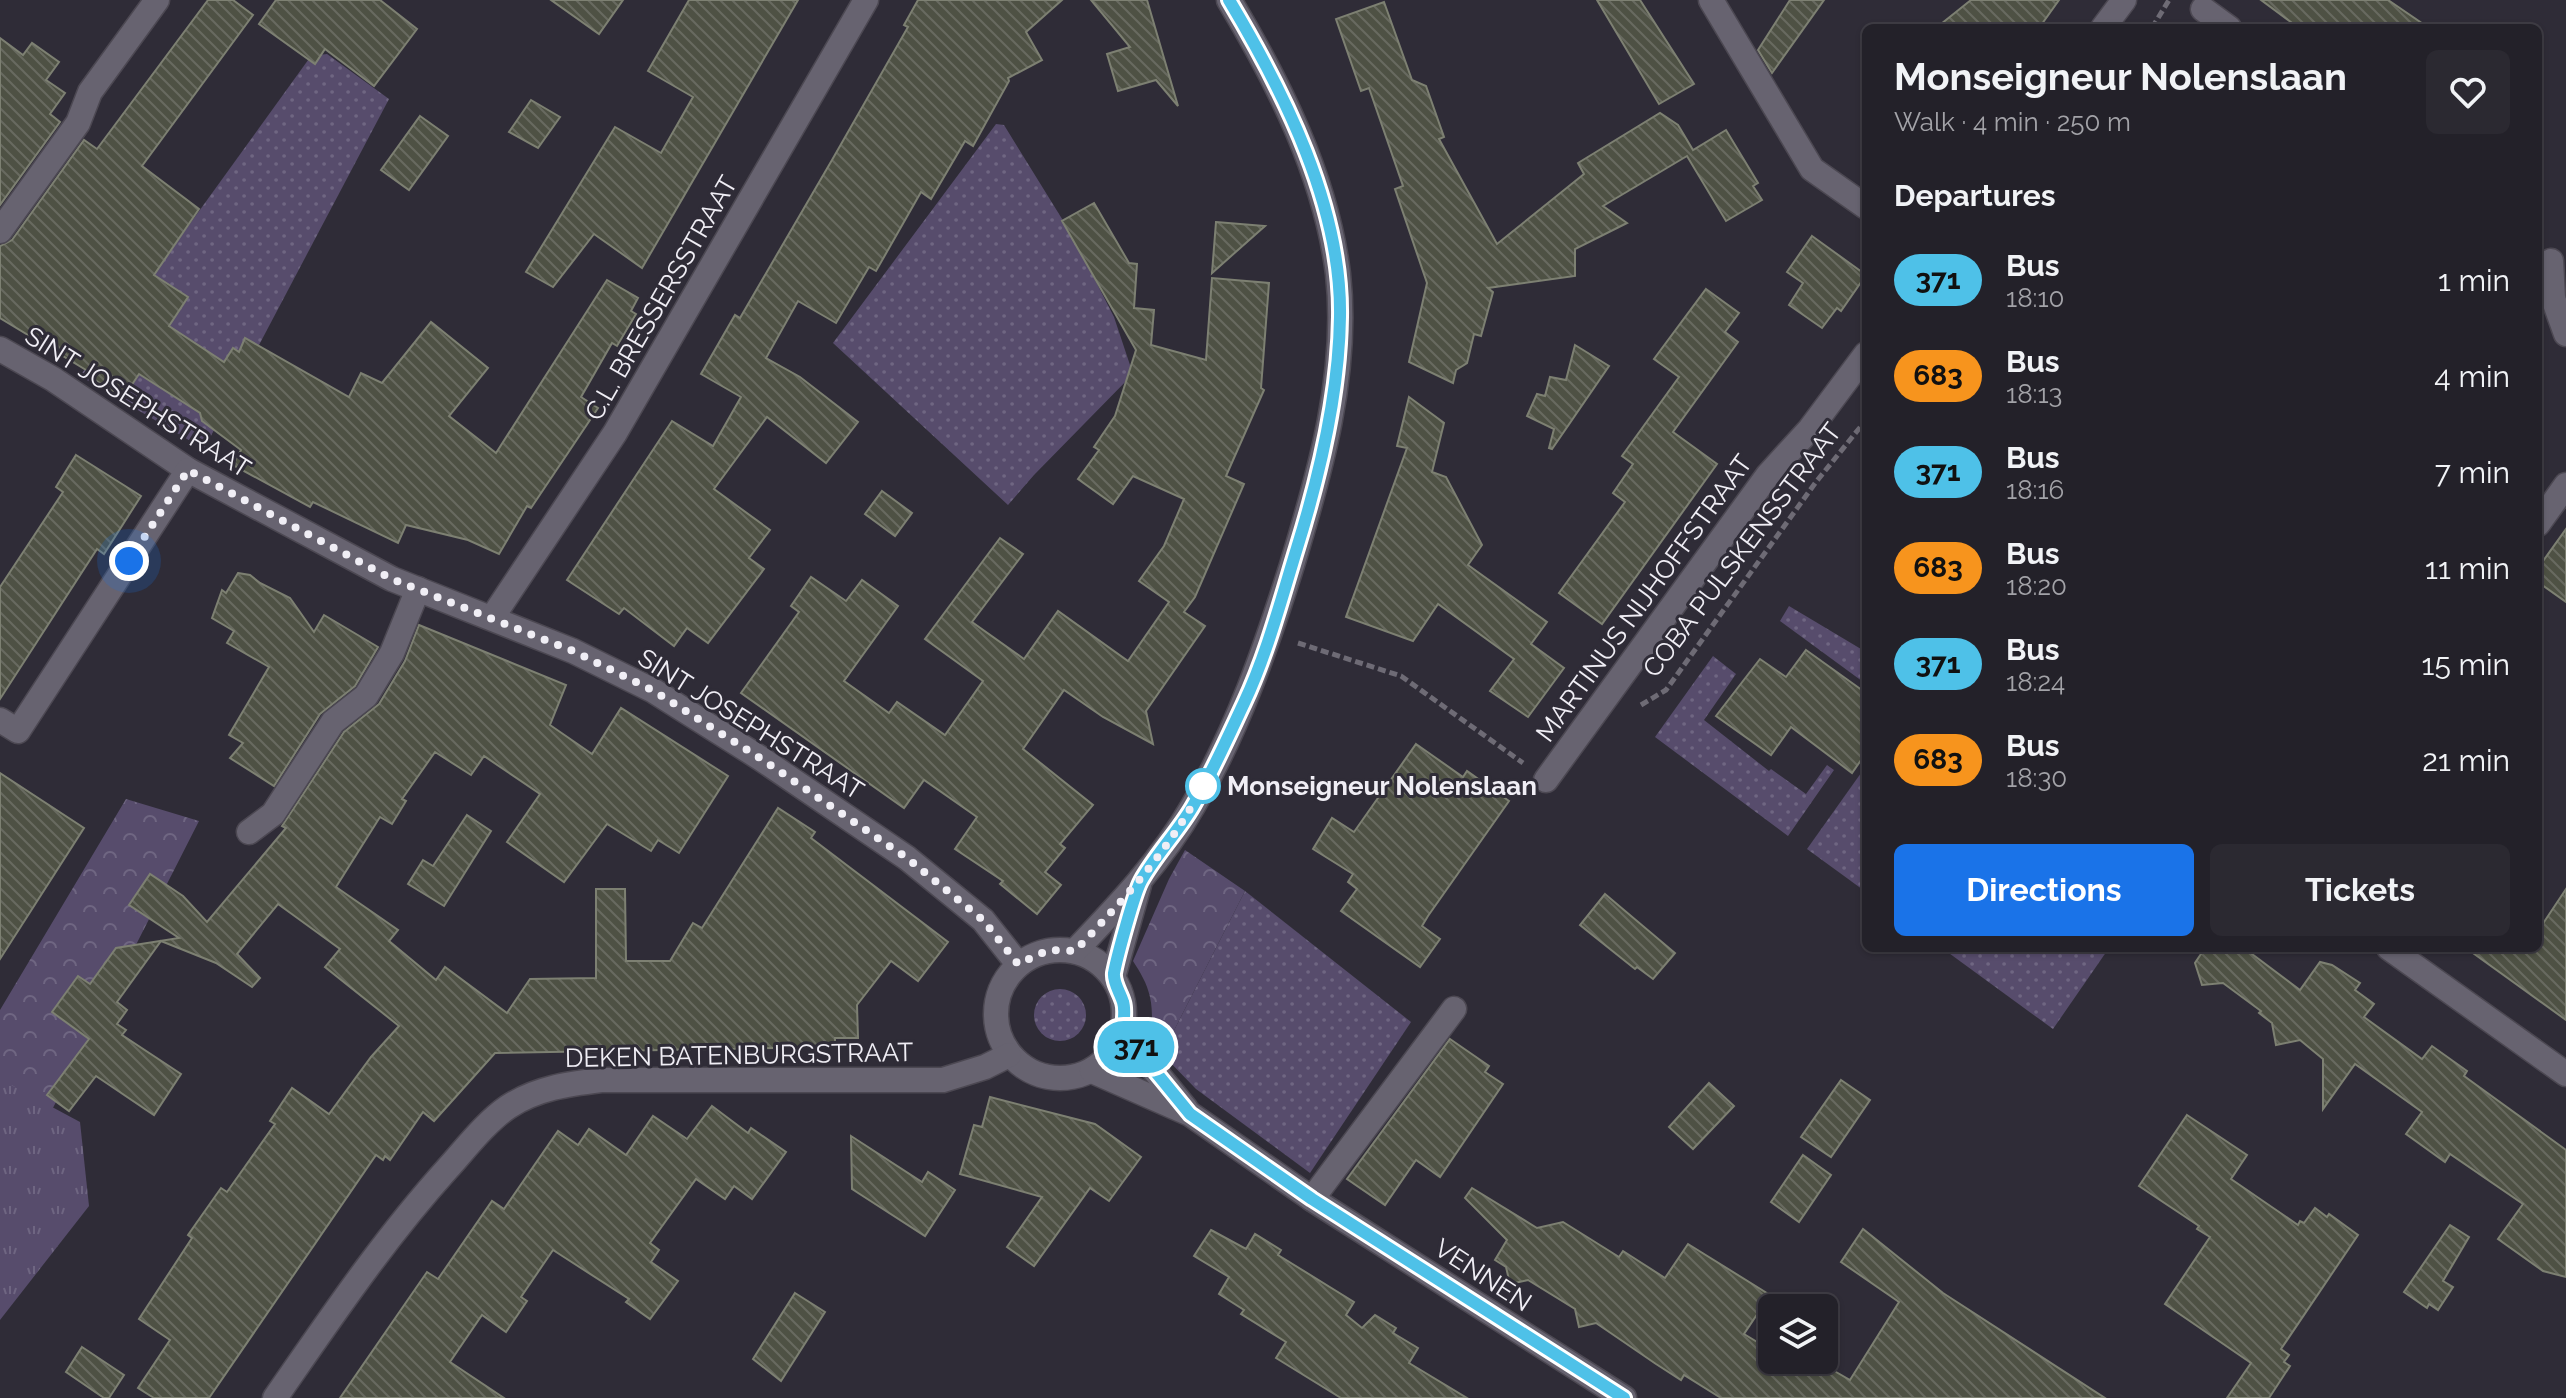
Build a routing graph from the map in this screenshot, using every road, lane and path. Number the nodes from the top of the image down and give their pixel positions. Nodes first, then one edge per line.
1 (157, 0) edge
2 (866, 0) edge
3 (1229, 0) edge
4 (1711, 0) edge
5 (2124, 0) edge
6 (2169, 0) edge
7 (2203, 9) dead end
8 (2106, 24) edge
9 (2154, 24) edge
10 (2224, 24) edge
11 (1862, 204) edge
12 (0, 231) edge
13 (2552, 256) edge
14 (2566, 334) edge
15 (0, 349) edge
16 (1862, 359) edge
17 (1862, 425) edge
18 (188, 470) junction
19 (2566, 485) edge
20 (2542, 518) edge
21 (418, 589) junction
22 (492, 618) junction
23 (1270, 636) junction
24 (1628, 713) dead end
25 (0, 720) edge
26 (1546, 780) joint
27 (249, 832) dead end
28 (1140, 883) junction
29 (1075, 951) junction
30 (2401, 952) edge
31 (1018, 964) junction
32 (1113, 977) junction
33 (1454, 1009) dead end
34 (1123, 1032) junction
35 (1009, 1055) junction
36 (1092, 1071) junction
37 (2566, 1074) edge
38 (1190, 1114) junction
39 (1312, 1199) junction
40 (275, 1398) edge
41 (1624, 1398) edge

1 - 12 street
2 - 22 street, C.L. BRESSERSSTRAAT
3 - 23 street
4 - 11 street
5 - 8 street
6 - 9 path
7 - 10 street
13 - 14 street
15 - 18 street, SINT JOSEPHSTRAAT
16 - 26 street, MARTINUS NIJHOFFSTRAAT
17 - 24 path, COBA PULSKENSSTRAAT
18 - 21 street, SINT JOSEPHSTRAAT
18 - 25 street
19 - 20 street
21 - 22 street, SINT JOSEPHSTRAAT
21 - 27 street
22 - 31 street, SINT JOSEPHSTRAAT
23 - 26 path, MARTINUS NIJHOFFSTRAAT
23 - 28 street
28 - 29 street
28 - 32 street
29 - 31 street
29 - 32 street
30 - 37 street
31 - 35 street
32 - 34 street
33 - 39 street
34 - 36 street
34 - 38 street, VENNEN
35 - 36 street
35 - 40 street, DEKEN BATENBURGSTRAAT
36 - 38 street, VENNEN
38 - 39 street, VENNEN
39 - 41 street, VENNEN

